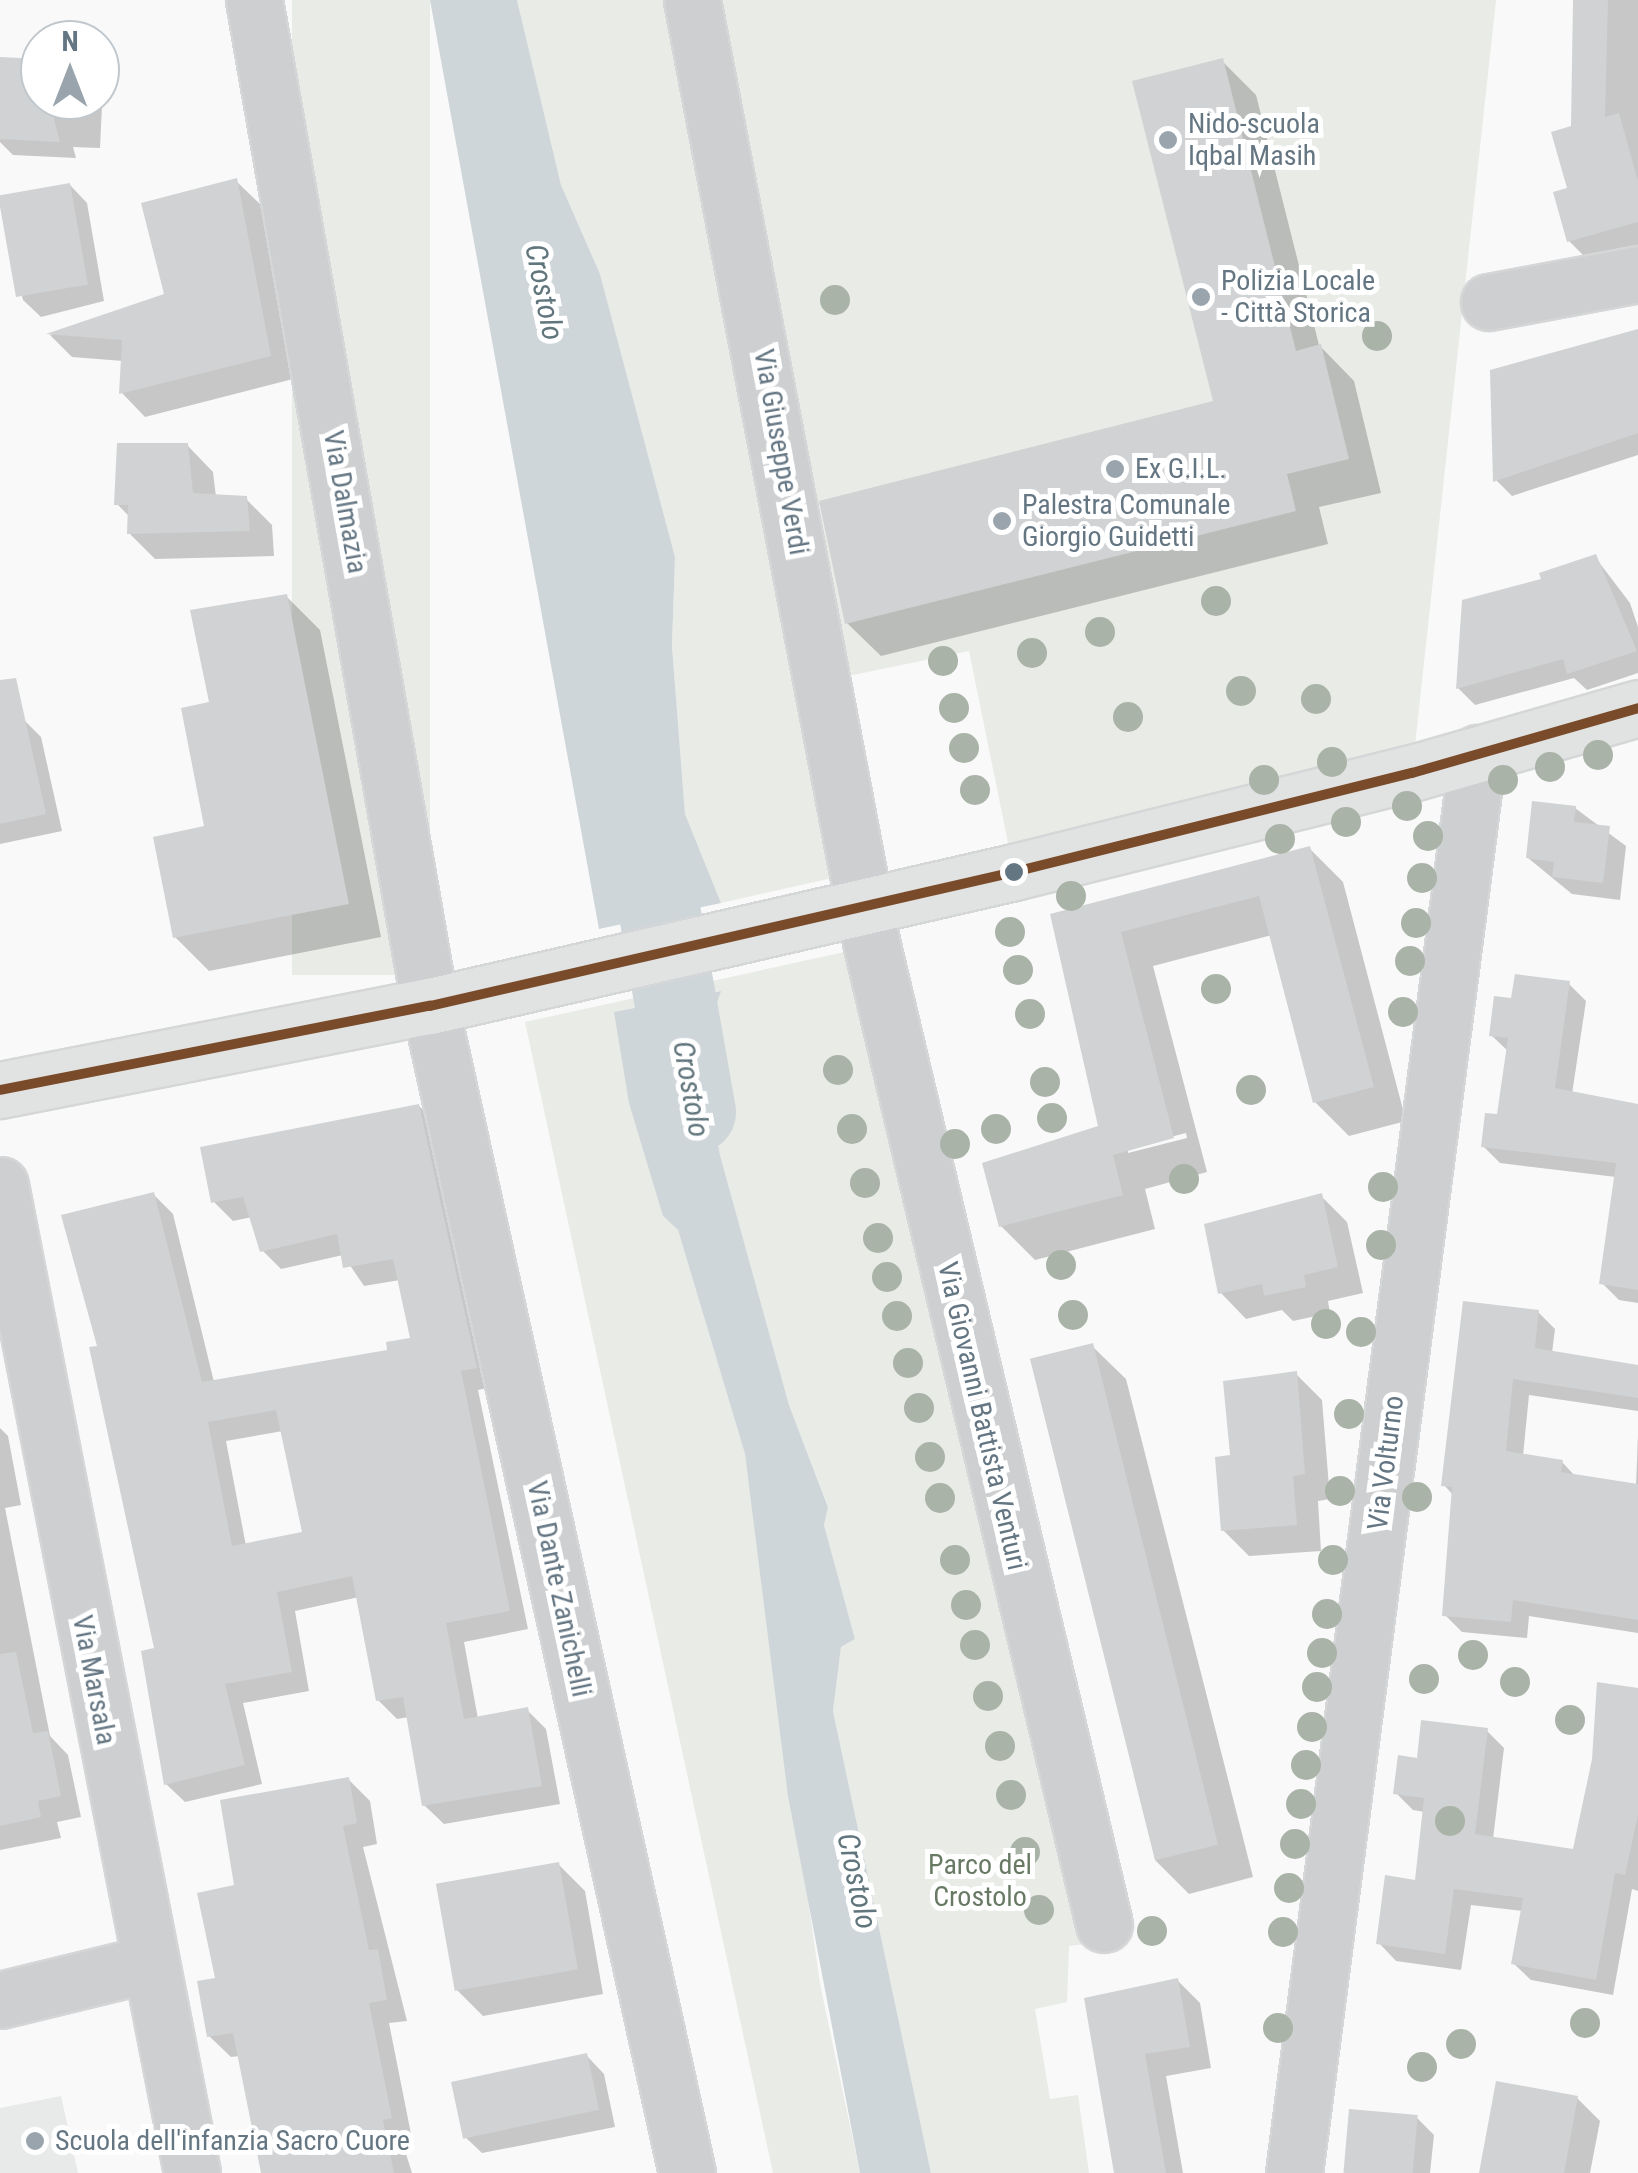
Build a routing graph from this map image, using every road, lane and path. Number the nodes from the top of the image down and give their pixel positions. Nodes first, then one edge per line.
1 (254, 0) edge
2 (692, 0) edge
3 (1638, 274) edge
4 (1489, 302) dead end
5 (1638, 708) edge
6 (1478, 753) junction
7 (864, 906) junction
8 (430, 1006) junction
9 (0, 1090) edge
10 (0, 1186) edge
11 (1104, 1924) dead end
12 (148, 1964) junction
13 (0, 2000) edge
14 (192, 2173) edge
15 (687, 2173) edge
16 (1294, 2173) edge

1 - 8 street, Via Dalmazia
2 - 7 street, Via Giuseppe Verdi
3 - 4 street
5 - 6 main road
6 - 7 main road
6 - 16 street, Via Volturno
7 - 8 main road
7 - 11 street, Via Giovanni Battista Venturi
8 - 9 main road
8 - 15 street, Via Dante Zanichelli
10 - 12 street, Via Marsala
12 - 13 street
12 - 14 street, Via Marsala

